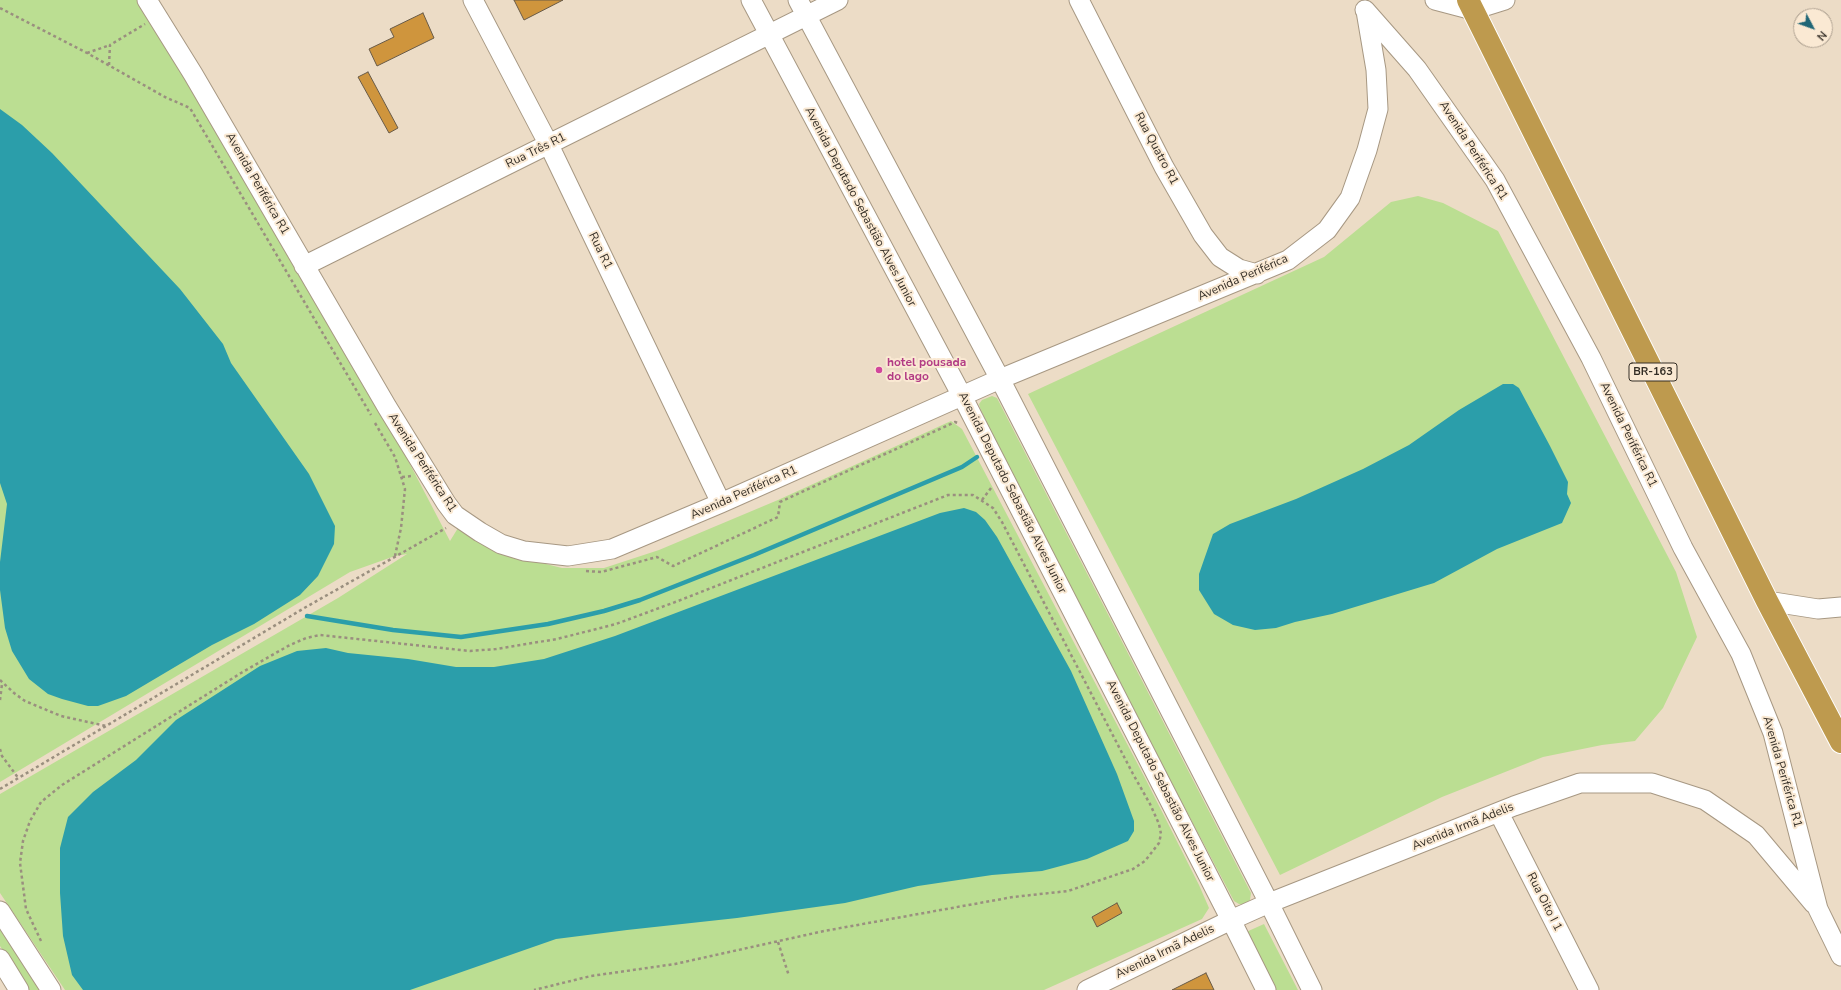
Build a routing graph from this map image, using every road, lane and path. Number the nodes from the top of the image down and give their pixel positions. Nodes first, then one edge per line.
1 (147, 0) edge
2 (473, 0) edge
3 (751, 0) edge
4 (838, 0) edge
5 (1079, 0) edge
6 (1435, 0) edge
7 (1505, 0) edge
8 (1362, 5) edge
9 (1470, 5) edge
10 (0, 8) edge
11 (802, 8) edge
12 (157, 17) junction
13 (769, 36) junction
14 (110, 45) junction
15 (87, 53) junction
16 (110, 65) junction
17 (549, 145) junction
18 (304, 266) junction
19 (1257, 274) junction
20 (1000, 379) junction
21 (962, 396) junction
22 (721, 503) junction
23 (455, 515) junction
24 (394, 556) junction
25 (1767, 601) junction
26 (1841, 607) edge
27 (0, 680) edge
28 (2, 684) junction
29 (0, 700) edge
30 (106, 726) junction
31 (1841, 742) edge
32 (0, 749) edge
33 (19, 778) junction
34 (0, 789) edge
35 (1499, 813) junction
36 (1269, 904) junction
37 (1818, 909) junction
38 (0, 911) edge
39 (1231, 920) junction
40 (778, 942) junction
41 (42, 944) dead end
42 (1841, 956) edge
43 (0, 959) edge
44 (789, 976) dead end
45 (19, 990) edge
46 (50, 990) edge
47 (534, 990) edge
48 (1087, 990) edge
49 (1266, 990) edge
50 (1312, 990) edge
51 (1589, 990) edge

1 - 12 street, Avenida Periférica R1
2 - 17 street, Rua R1
3 - 13 street, Avenida Deputado Sebastião Alves Junior
4 - 11 street, Rua Três R1
5 - 19 street, Rua Quatro R1
6 - 9 street
7 - 9 street
8 - 19 street, Avenida Periférica
8 - 37 street, Avenida Periférica R1
9 - 25 highway, BR-163
10 - 15 path
11 - 13 street, Rua Três R1
11 - 20 street
12 - 14 path
12 - 18 street, Avenida Periférica R1
13 - 17 street, Rua Três R1
13 - 21 street, Avenida Deputado Sebastião Alves Junior
14 - 15 path
14 - 16 path
15 - 16 path
16 - 24 path
17 - 18 street, Rua Três R1
17 - 22 street, Rua R1
18 - 23 street, Avenida Periférica R1
19 - 20 street, Avenida Periférica
20 - 21 street, Avenida Periférica
20 - 36 street
21 - 22 street, Avenida Periférica R1
21 - 39 street, Avenida Deputado Sebastião Alves Junior
22 - 23 street, Avenida Periférica R1
23 - 24 path
24 - 30 path
25 - 26 street
25 - 31 highway, BR-163
27 - 28 path
28 - 29 path
28 - 30 path
30 - 33 path
32 - 33 path
33 - 34 path
35 - 36 street, Avenida Irmã Adelis
35 - 37 street, Avenida Irmã Adelis
35 - 51 street, Rua Oito I 1
36 - 39 street, Avenida Irmã Adelis
36 - 50 street
37 - 42 street
38 - 46 street
39 - 48 street, Avenida Irmã Adelis
39 - 49 street, Avenida Deputado Sebastião Alves Junior
40 - 41 path
40 - 44 path
40 - 47 path
43 - 45 street

